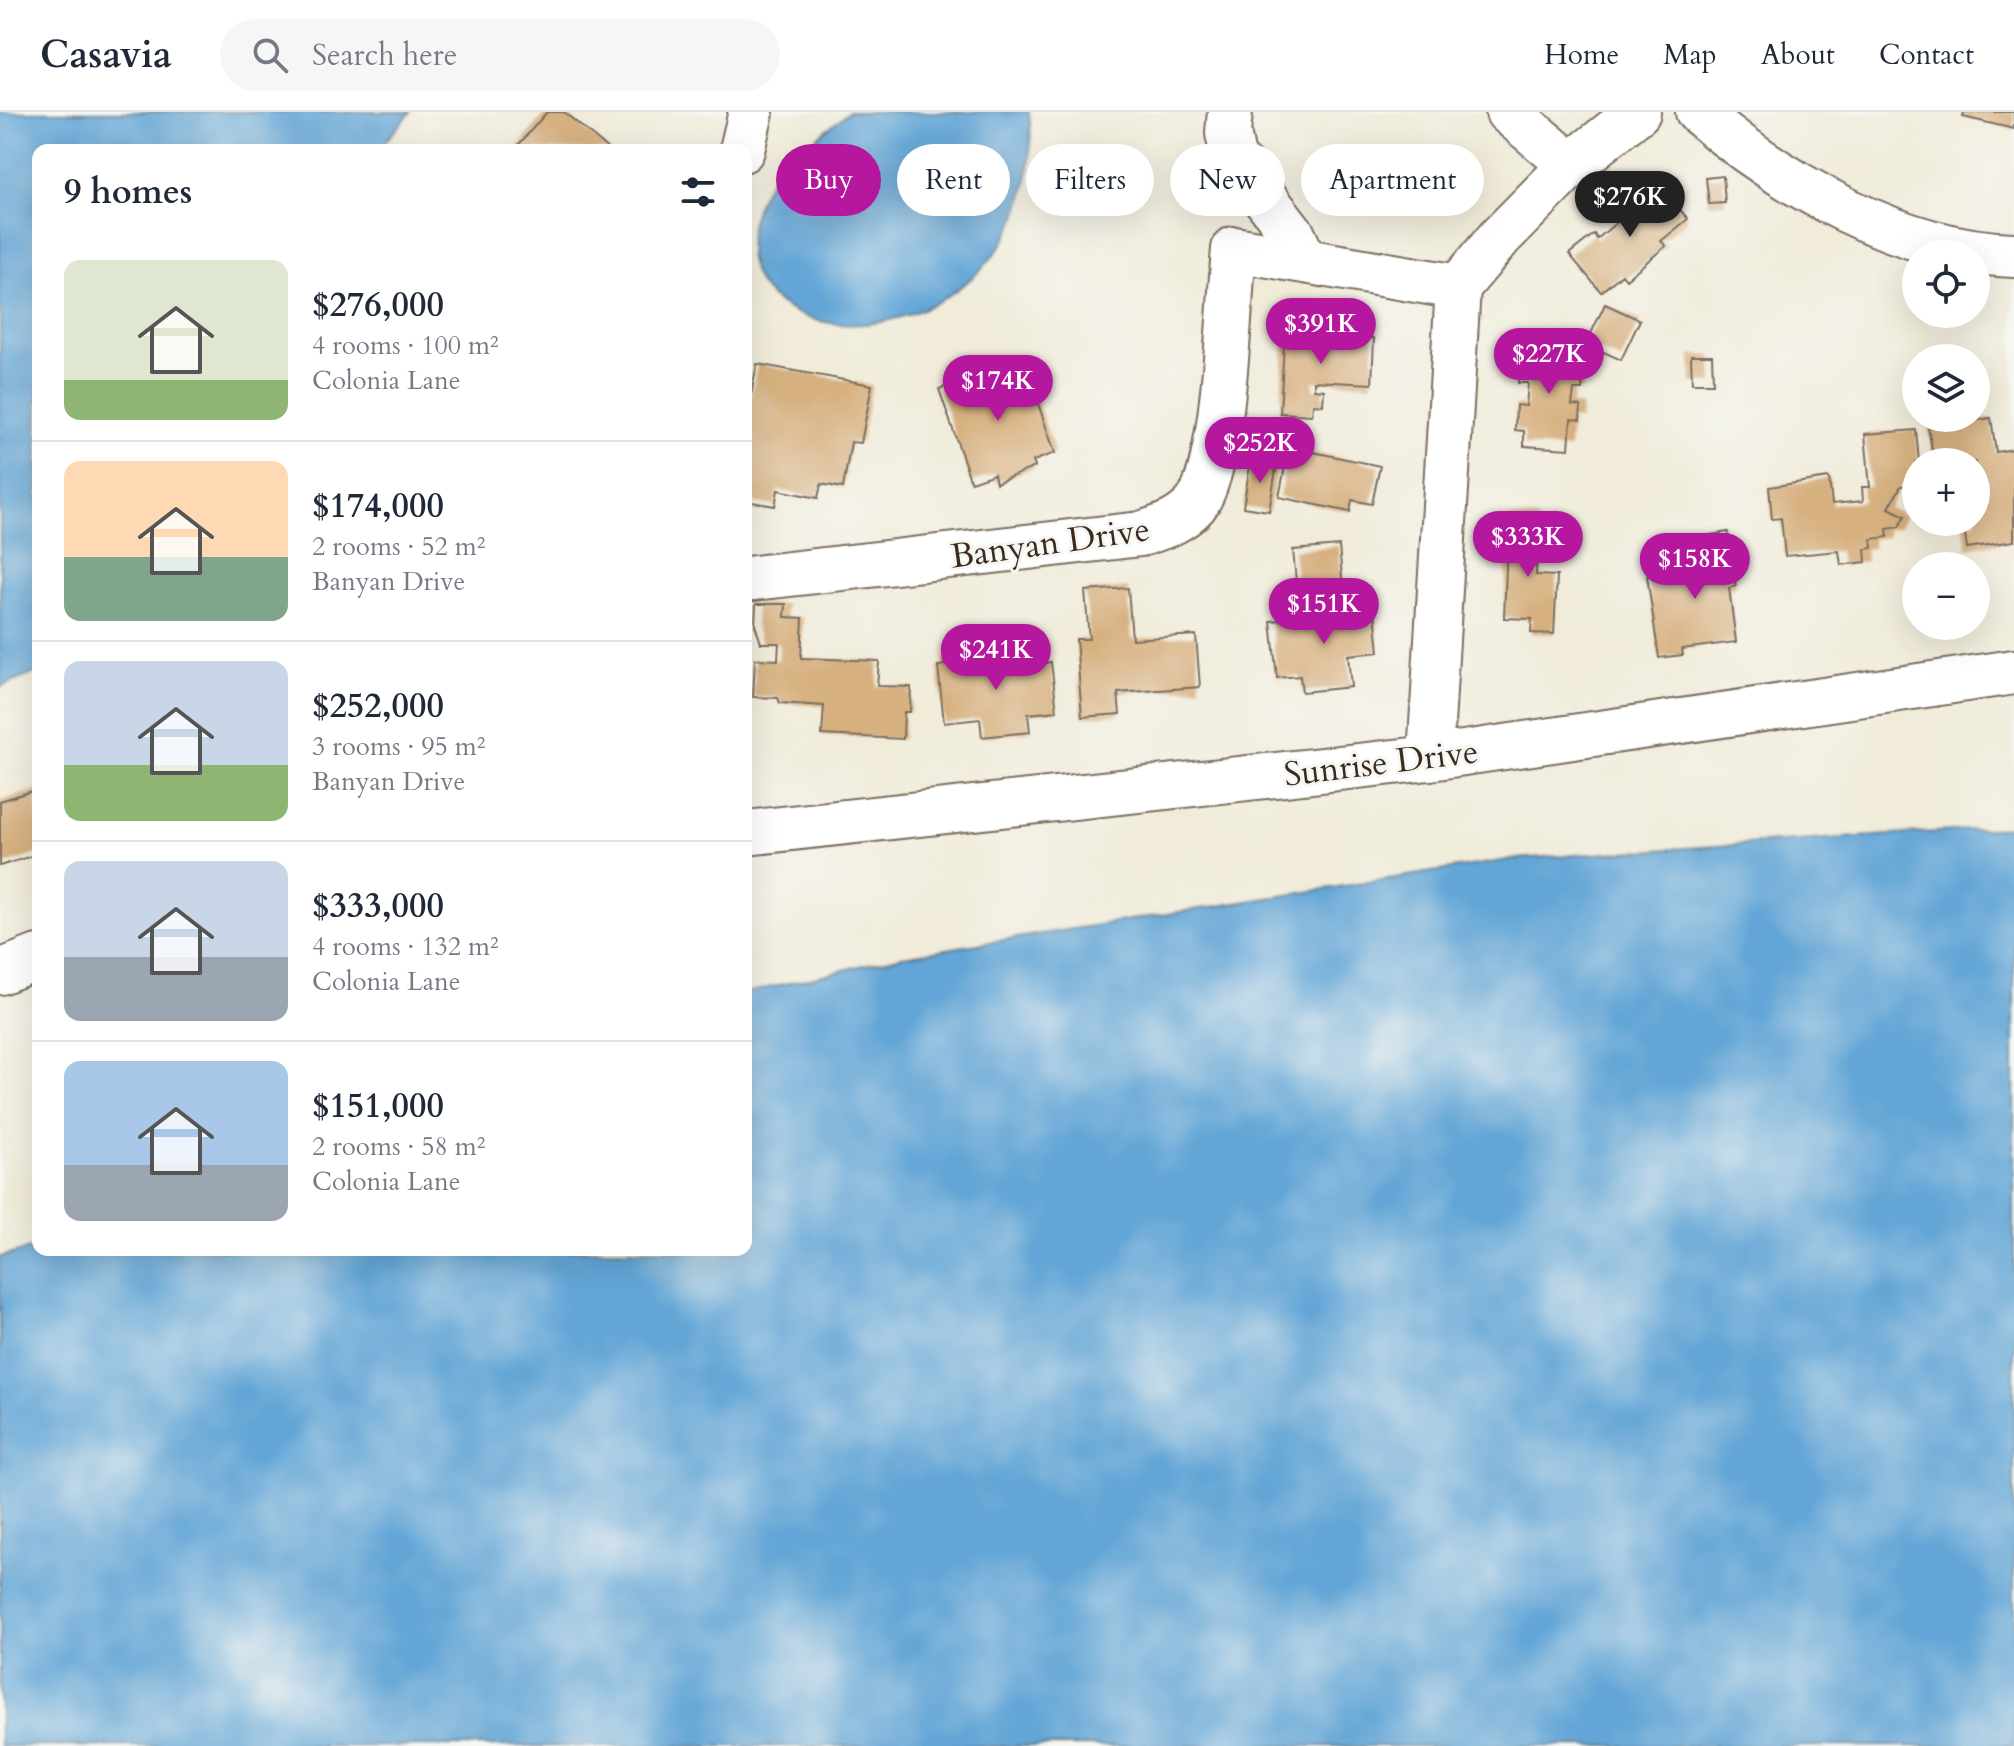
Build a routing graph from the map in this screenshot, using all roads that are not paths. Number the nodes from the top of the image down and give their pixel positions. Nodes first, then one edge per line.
1 (751, 112) edge
2 (1230, 112) edge
3 (1508, 112) edge
4 (1638, 112) edge
5 (1698, 112) edge
6 (743, 144) edge
7 (1571, 165) junction
8 (2014, 255) edge
9 (1305, 261) junction
10 (1458, 287) junction
11 (752, 578) edge
12 (2014, 672) edge
13 (1430, 758) junction
14 (752, 832) edge
15 (32, 959) edge
16 (0, 972) edge

1 - 6 street
2 - 9 street
3 - 7 street
4 - 7 street
5 - 8 street
7 - 10 street
9 - 10 street, Banyan Drive
9 - 11 street, Banyan Drive
10 - 13 street
12 - 13 street, Sunrise Drive
13 - 14 street, Sunrise Drive
15 - 16 street

